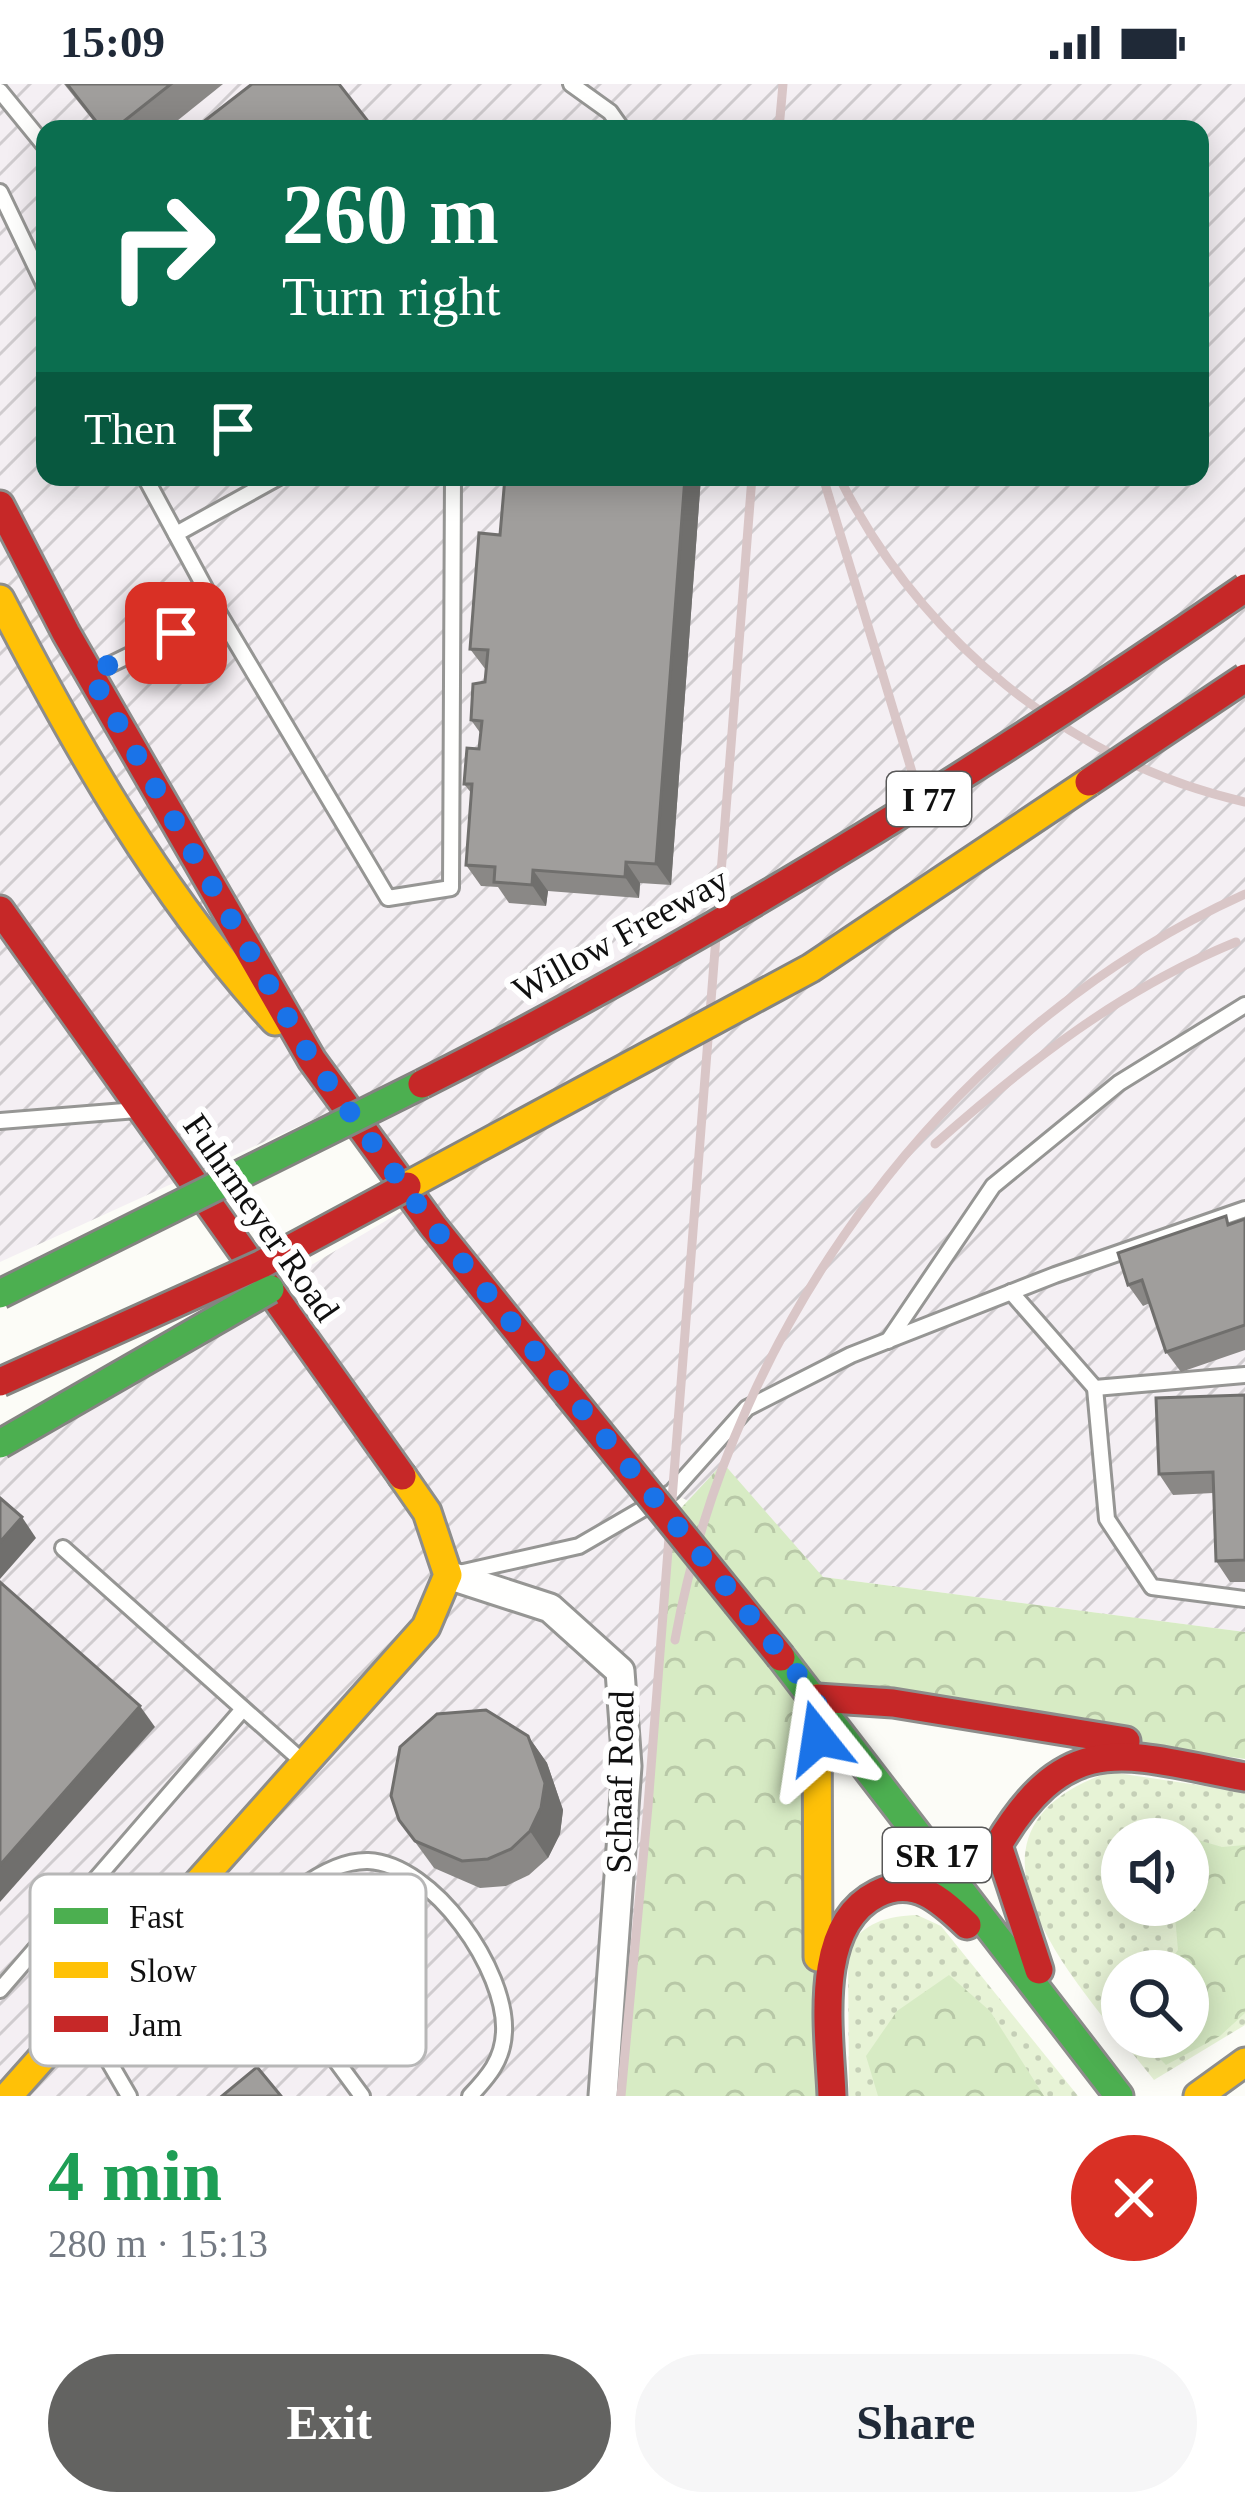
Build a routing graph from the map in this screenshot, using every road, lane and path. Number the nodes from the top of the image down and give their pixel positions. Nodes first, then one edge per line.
1 (571, 84) edge
2 (0, 91) edge
3 (616, 120) edge
4 (36, 135) edge
5 (0, 192) edge
6 (36, 257) edge
7 (151, 486) edge
8 (263, 486) edge
9 (453, 486) edge
10 (0, 505) edge
11 (176, 534) junction
12 (1245, 588) edge
13 (0, 599) edge
14 (218, 612) junction
15 (90, 674) junction
16 (1245, 678) edge
17 (50, 694) junction
18 (0, 910) edge
19 (811, 968) junction
20 (599, 989) junction
21 (1245, 1004) edge
22 (312, 1060) junction
23 (142, 1110) junction
24 (0, 1121) edge
25 (1245, 1209) edge
26 (0, 1262) edge
27 (1011, 1292) junction
28 (0, 1294) edge
29 (888, 1341) junction
30 (1245, 1375) edge
31 (0, 1382) edge
32 (1095, 1388) junction
33 (0, 1444) edge
34 (63, 1548) dead end
35 (448, 1575) junction
36 (1245, 1599) edge
37 (817, 1698) junction
38 (243, 1708) junction
39 (1245, 1759) edge
40 (305, 1765) junction
41 (1245, 1777) edge
42 (100, 1874) edge
43 (209, 1874) edge
44 (329, 1874) edge
45 (405, 1874) edge
46 (426, 1890) edge
47 (30, 1956) edge
48 (0, 1990) edge
49 (1055, 2014) junction
50 (36, 2066) edge
51 (112, 2066) edge
52 (339, 2066) edge
53 (1235, 2070) edge
54 (8, 2096) edge
55 (129, 2096) edge
56 (362, 2096) edge
57 (470, 2096) edge
58 (603, 2096) edge
59 (813, 2096) edge
60 (832, 2096) edge
61 (1119, 2096) edge
62 (1198, 2096) edge

1 - 3 lane
2 - 4 lane
5 - 6 lane
7 - 11 lane
8 - 11 lane
9 - 14 lane
10 - 15 main road, SR 17
11 - 14 lane
12 - 20 main road, Willow Freeway / I 77, bridge
13 - 17 main road, SR 17
14 - 15 lane
15 - 17 main road
15 - 22 main road, SR 17
16 - 19 main road, I 77, bridge
17 - 22 main road, SR 17
18 - 23 main road, Fuhrmeyer Road
19 - 31 main road, I 77, bridge
19 - 33 main road, bridge
20 - 26 main road, bridge
20 - 28 main road, Willow Freeway / I 77, bridge
21 - 29 lane
22 - 37 main road, SR 17, bridge
23 - 24 lane
23 - 35 main road, Fuhrmeyer Road
25 - 27 lane
27 - 29 lane
27 - 32 lane
29 - 35 lane
30 - 32 lane
32 - 36 lane
34 - 38 lane
35 - 40 main road
35 - 58 street, Schaaf Road
37 - 39 main road
37 - 49 main road, SR 17
37 - 59 main road
38 - 40 lane
38 - 42 lane
40 - 43 main road
41 - 49 main road
44 - 45 lane
46 - 57 lane
47 - 48 lane
49 - 60 main road
49 - 61 main road, SR 17
50 - 54 main road
51 - 55 lane
52 - 56 lane
53 - 62 main road

